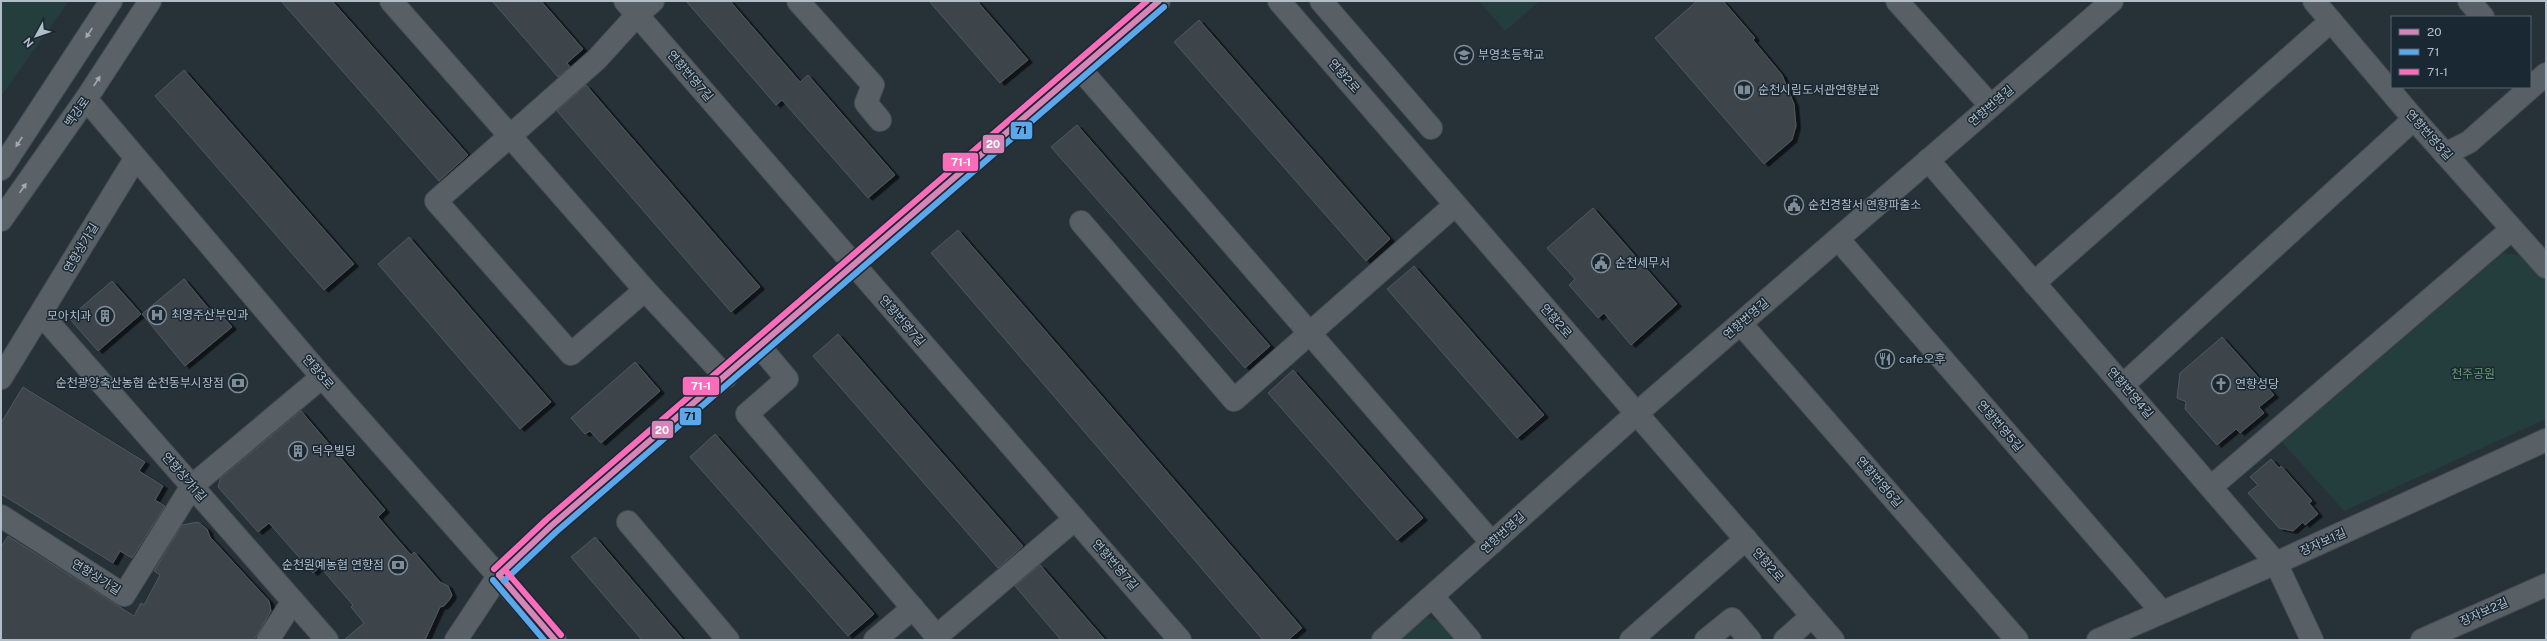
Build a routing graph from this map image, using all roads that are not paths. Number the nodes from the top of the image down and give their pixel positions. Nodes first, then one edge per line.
1 (111, 1) edge
2 (150, 1) edge
3 (391, 1) edge
4 (798, 1) edge
5 (1159, 1) edge
6 (1279, 1) edge
7 (1321, 1) edge
8 (1897, 1) edge
9 (2112, 1) edge
10 (2314, 1) edge
11 (2469, 1) edge
12 (638, 6) edge
13 (2482, 16) edge
14 (2331, 21) junction
15 (1081, 70) junction
16 (2540, 79) edge
17 (2531, 87) edge
18 (2530, 88) edge
19 (86, 100) junction
20 (1991, 106) junction
21 (2414, 119) junction
22 (880, 120) dead end
23 (1430, 128) dead end
24 (510, 136) junction
25 (2445, 154) junction
26 (135, 159) junction
27 (1928, 160) junction
28 (1, 169) edge
29 (1455, 205) junction
30 (1, 220) edge
31 (1081, 222) dead end
32 (2512, 229) junction
33 (1838, 239) junction
34 (854, 265) junction
35 (2546, 267) edge
36 (2034, 283) junction
37 (645, 290) junction
38 (40, 314) junction
39 (1741, 324) junction
40 (1308, 334) junction
41 (760, 347) junction
42 (322, 377) junction
43 (726, 377) junction
44 (1, 378) edge
45 (2123, 385) junction
46 (1636, 414) junction
47 (2546, 440) edge
48 (192, 486) junction
49 (2211, 487) junction
50 (1, 516) edge
51 (1075, 519) junction
52 (628, 522) dead end
53 (1746, 539) junction
54 (1492, 543) junction
55 (2276, 563) junction
56 (499, 575) junction
57 (2546, 585) edge
58 (1433, 597) junction
59 (293, 601) junction
60 (913, 608) junction
61 (2162, 612) junction
62 (1812, 616) junction
63 (939, 638) edge
64 (268, 640) edge
65 (327, 640) edge
66 (456, 640) edge
67 (555, 640) edge
68 (728, 640) edge
69 (875, 640) edge
70 (1180, 640) edge
71 (1383, 640) edge
72 (1470, 640) edge
73 (1631, 640) edge
74 (1706, 640) edge
75 (1750, 640) edge
76 (1785, 640) edge
77 (1833, 640) edge
78 (2017, 640) edge
79 (2098, 640) edge
80 (2312, 640) edge
81 (2422, 640) edge

1 -> 28 main road
19 -> 2 main road, 백강로
3 - 24 street
4 - 22 street
5 - 15 street
6 - 29 street, 연향2로
7 - 23 street
8 - 20 street
9 - 20 street, 연향번영길
10 - 14 street, 연향번영3길
11 - 13 street
12 - 24 street
12 - 34 street, 연향번영7길
14 - 21 street, 연향번영3길
14 - 36 street
15 - 34 street
15 - 40 street
16 - 17 street
18 - 25 street
19 - 26 street, 연향3로
30 -> 19 main road, 백강로
20 - 27 street, 연향번영길
21 - 25 street, 연향번영3길
21 - 45 street
24 - 37 street
24 - 37 street
25 - 32 street, 연향번영3길
26 - 38 street, 연향상가길
26 - 42 street, 연향3로
27 - 33 street, 연향번영길
27 - 36 street, 연향번영4길
29 - 40 street
29 - 46 street, 연향2로
31 - 40 street
32 - 35 street, 연향번영3길
32 - 49 street
33 - 39 street, 연향번영길
33 - 61 street, 연향번영5길
34 - 41 street
34 - 51 street, 연향번영7길
36 - 45 street, 연향번영4길
37 - 43 street
38 - 44 street, 연향상가길
38 - 48 street, 연향상가1길
39 - 46 street, 연향번영길
39 - 78 street, 연향번영6길
40 - 54 street
41 - 43 street
41 - 60 street
42 - 48 street
42 - 56 street, 연향3로
43 - 56 street
45 - 49 street, 연향번영4길
46 - 53 street, 연향2로
46 - 54 street, 연향번영길
47 - 55 street, 장자보1길
48 - 50 street, 연향상가길
48 - 59 street, 연향상가1길
49 - 55 street, 연향번영4길
51 - 63 street
51 - 70 street, 연향번영7길
52 - 68 street
53 - 62 street, 연향2로
53 - 73 street
54 - 58 street, 연향번영길
55 - 61 street, 장자보1길
55 - 80 street, 연향번영4길
56 - 66 street
56 - 67 street, 연향3로
57 - 81 street, 장자보2길
58 - 71 street, 연향번영길
58 - 72 street
59 - 64 street
59 - 65 street, 연향상가1길
60 - 63 street
60 - 69 street
61 - 79 street, 장자보1길
62 - 76 street
62 - 77 street, 연향2로
74 - 75 street

